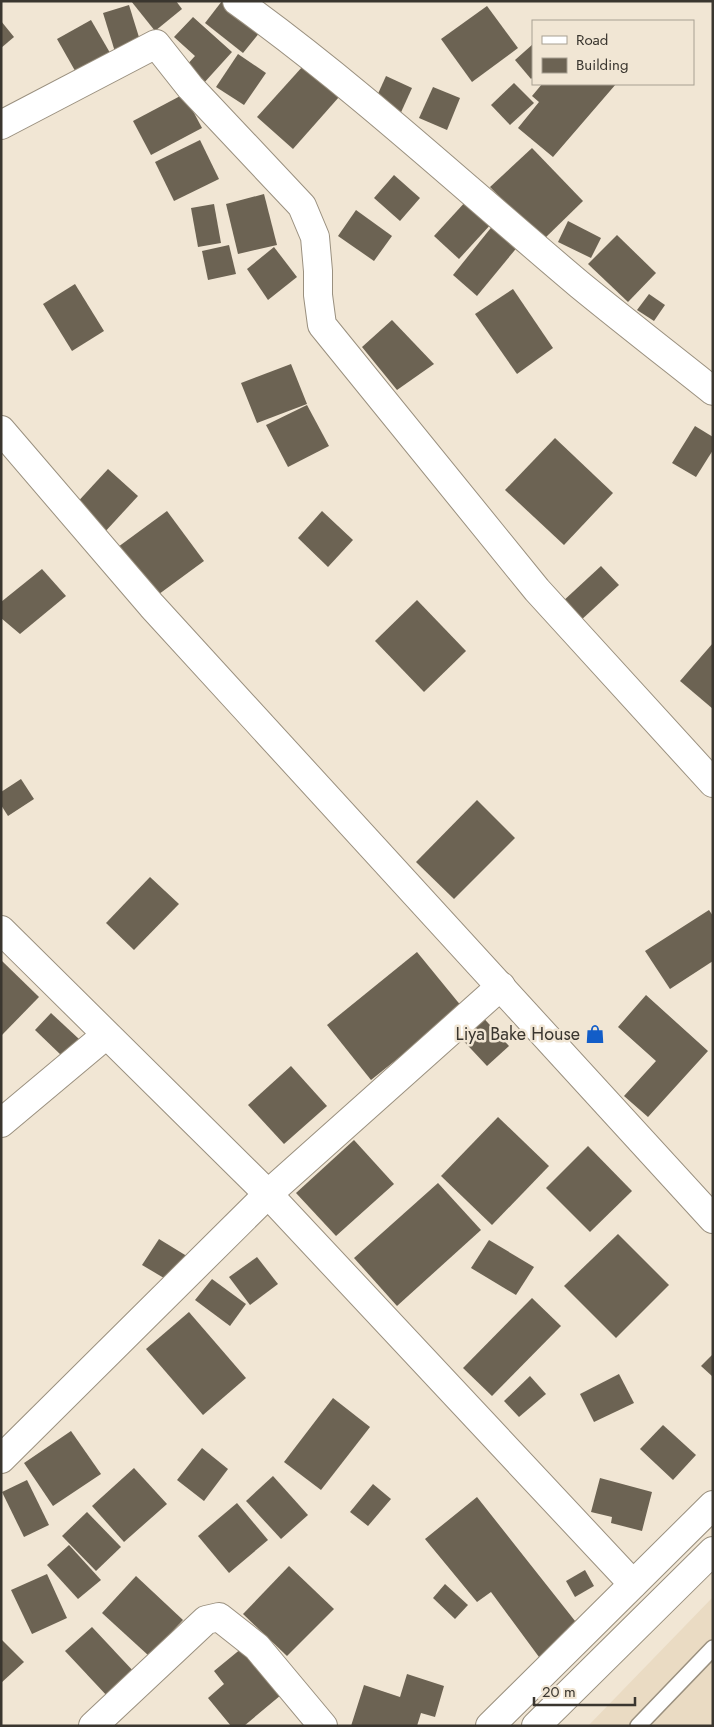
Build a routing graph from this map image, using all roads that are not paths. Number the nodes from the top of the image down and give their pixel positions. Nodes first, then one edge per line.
1 (237, 1) edge
2 (2, 122) edge
3 (713, 391) edge
4 (1, 430) edge
5 (713, 783) edge
6 (1, 930) edge
7 (501, 986) junction
8 (106, 1035) junction
9 (1, 1123) edge
10 (268, 1194) junction
11 (713, 1220) edge
12 (1, 1458) edge
13 (713, 1505) edge
14 (713, 1551) edge
15 (634, 1584) junction
16 (713, 1648) edge
17 (94, 1726) edge
18 (323, 1726) edge
19 (490, 1726) edge
20 (536, 1726) edge
21 (638, 1726) edge

1 - 3 street
2 - 5 street
4 - 7 street
6 - 8 street
7 - 10 street
7 - 11 street
8 - 9 street
8 - 10 street
10 - 12 street
10 - 15 street
13 - 15 street
14 - 20 street
15 - 19 street
16 - 21 lane
17 - 18 street

